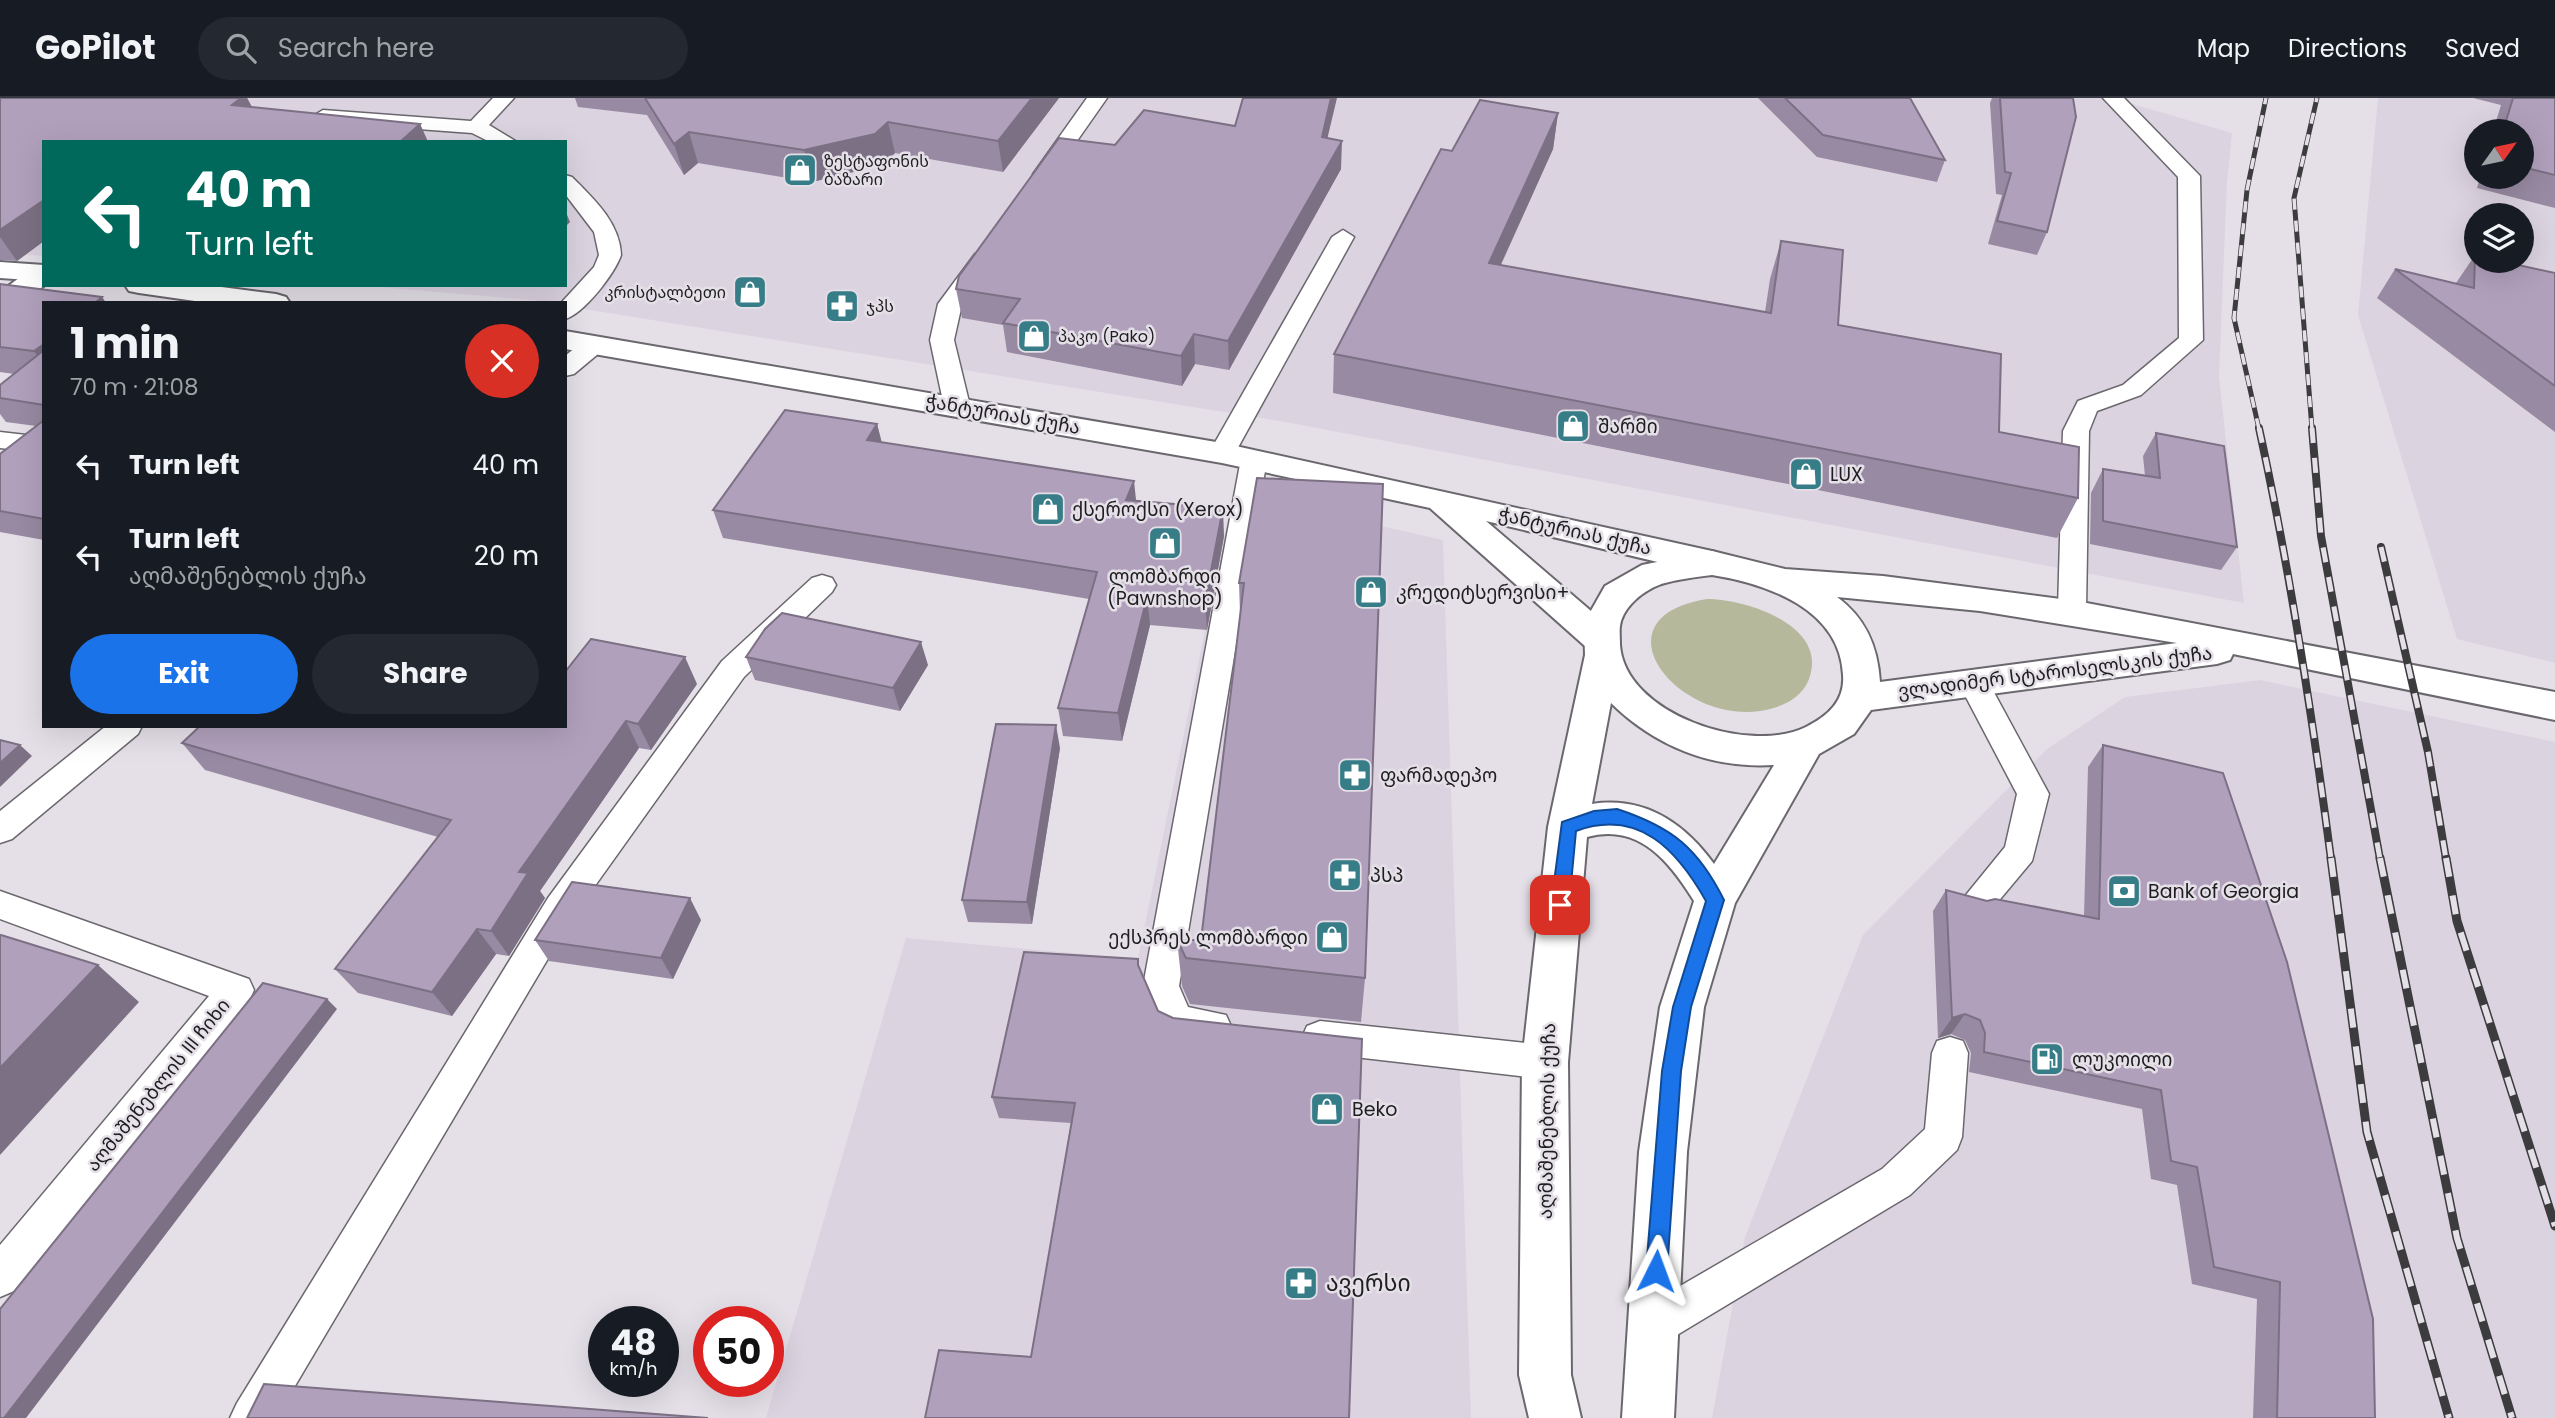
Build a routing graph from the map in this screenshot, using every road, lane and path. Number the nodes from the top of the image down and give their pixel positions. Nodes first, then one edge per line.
1 (505, 98) edge
2 (1097, 98) edge
3 (2113, 98) edge
4 (310, 115) edge
5 (476, 127) junction
6 (503, 140) edge
7 (567, 183) edge
8 (1033, 189) edge
9 (1343, 237) dead end
10 (996, 241) edge
11 (0, 270) edge
12 (42, 273) edge
13 (42, 274) edge
14 (154, 287) edge
15 (261, 301) edge
16 (0, 306) edge
17 (567, 310) edge
18 (580, 342) edge
19 (567, 365) edge
20 (957, 407) junction
21 (0, 440) edge
22 (42, 445) edge
23 (1222, 453) junction
24 (1254, 460) junction
25 (1438, 499) junction
26 (1712, 564) junction
27 (1786, 581) junction
28 (822, 585) dead end
29 (2072, 610) junction
30 (2250, 647) junction
31 (1600, 648) junction
32 (1973, 682) junction
33 (1860, 698) junction
34 (2555, 706) edge
35 (125, 728) edge
36 (1805, 744) junction
37 (1568, 827) junction
38 (0, 830) edge
39 (1715, 900) junction
40 (0, 905) edge
41 (1974, 906) edge
42 (1244, 1029) edge
43 (1285, 1034) edge
44 (1950, 1053) dead end
45 (1545, 1062) junction
46 (0, 1277) edge
47 (1653, 1326) junction
48 (252, 1418) edge
49 (1555, 1418) edge
50 (1648, 1418) edge

1 - 5 lane
2 - 8 lane
3 - 29 lane
4 - 5 lane
5 - 6 lane
7 - 17 lane
9 - 23 lane
10 - 20 lane
11 - 12 main road
13 - 16 main road
14 - 15 main road
18 - 19 lane
18 - 20 main road, ჭანტურიას ქუჩა
20 - 23 main road, ჭანტურიას ქუჩა
21 - 22 lane
23 - 24 main road, ჭანტურიას ქუჩა
24 - 25 main road, ჭანტურიას ქუჩა
24 - 42 lane
25 - 26 main road, ჭანტურიას ქუჩა
25 - 31 main road, ჭანტურიას ქუჩა
26 - 27 main road
26 - 31 main road
27 - 29 main road, ვლადიმერ სტაროსელსკის ქუჩა
27 - 33 main road
28 - 48 lane
29 - 30 main road, ვლადიმერ სტაროსელსკის ქუჩა
30 - 32 main road, ვლადიმერ სტაროსელსკის ქუჩა
30 - 34 main road, ვლადიმერ სტაროსელსკის ქუჩა
31 - 36 main road
31 - 37 main road, აღმაშენებლის ქუჩა
32 - 33 main road, ვლადიმერ სტაროსელსკის ქუჩა
32 - 41 lane
33 - 36 main road
35 - 38 lane
36 - 39 main road
37 - 39 main road
37 - 45 main road, აღმაშენებლის ქუჩა
39 - 47 main road
40 - 46 lane, აღმაშენებლის III ჩიხი
43 - 45 lane
44 - 47 lane
45 - 49 main road, აღმაშენებლის ქუჩა
47 - 50 main road

